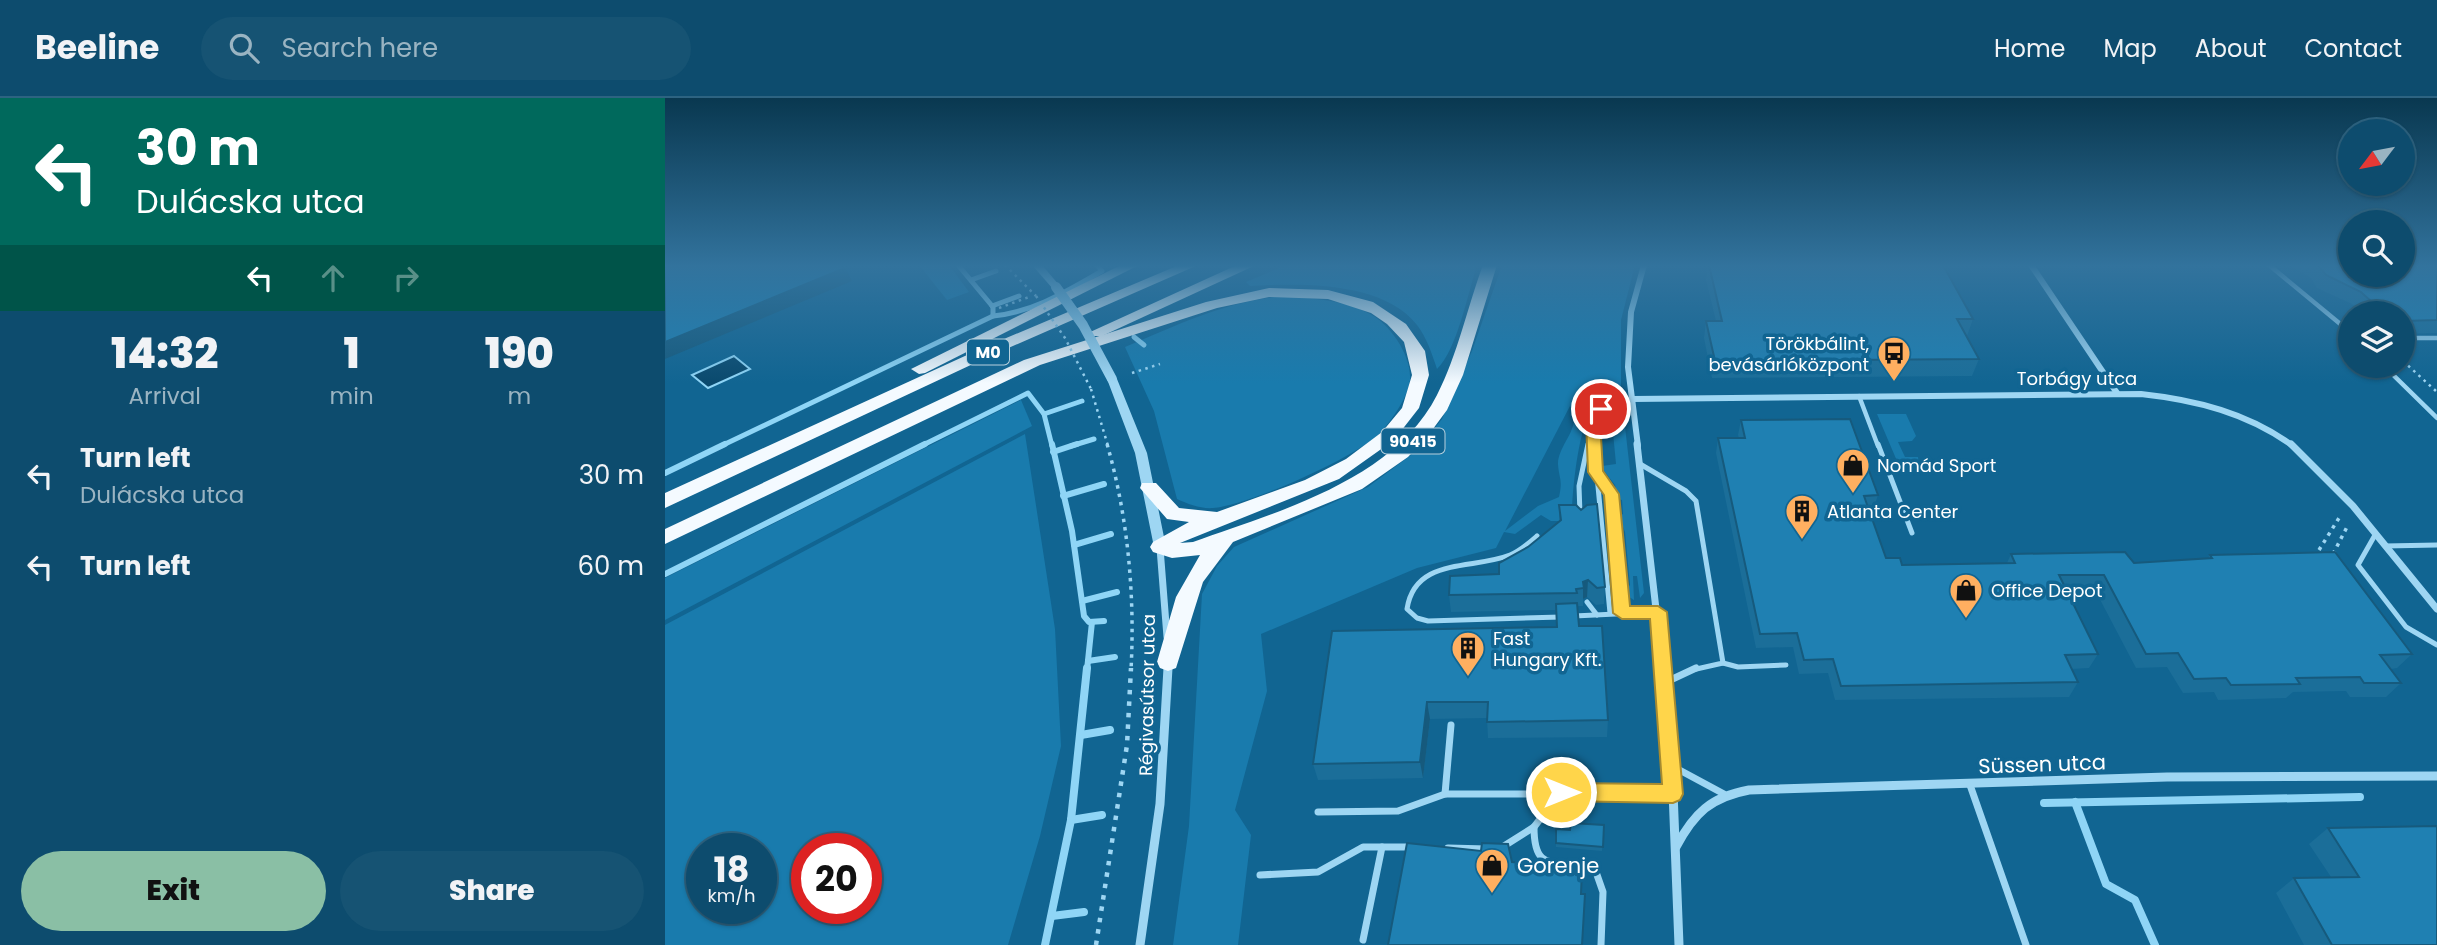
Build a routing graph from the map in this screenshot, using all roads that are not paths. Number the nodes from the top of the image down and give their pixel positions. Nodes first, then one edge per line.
1 (1051, 305) edge
2 (1068, 305) edge
3 (1098, 305) edge
4 (1161, 305) edge
5 (1208, 305) edge
6 (1362, 305) edge
7 (1477, 305) edge
8 (1632, 305) edge
9 (2058, 305) edge
10 (2320, 305) edge
11 (2338, 319) edge
12 (2415, 338) edge
13 (2437, 338) edge
14 (1030, 363) junction
15 (2396, 378) edge
16 (2117, 393) junction
17 (1859, 396) junction
18 (1633, 398) junction
19 (2437, 418) edge
20 (1593, 420) junction
21 (787, 443) junction
22 (1640, 464) junction
23 (1595, 472) junction
24 (1149, 488) junction
25 (665, 501) edge
26 (1221, 519) junction
27 (1581, 522) edge
28 (1242, 530) junction
29 (1912, 533) dead end
30 (2375, 535) junction
31 (1537, 536) edge
32 (665, 537) edge
33 (2437, 545) edge
34 (2385, 546) junction
35 (1160, 547) junction
36 (1587, 602) edge
37 (2437, 609) edge
38 (1658, 612) junction
39 (1610, 613) junction
40 (1622, 613) junction
41 (1597, 615) junction
42 (2437, 645) edge
43 (1168, 662) junction
44 (1723, 663) junction
45 (1787, 665) dead end
46 (1664, 682) junction
47 (1451, 725) dead end
48 (1672, 766) junction
49 (2437, 776) edge
50 (1969, 785) junction
51 (1561, 792) junction
52 (1445, 794) junction
53 (1673, 794) junction
54 (1724, 794) junction
55 (1318, 812) dead end
56 (1534, 827) junction
57 (1414, 846) edge
58 (1382, 847) junction
59 (1676, 847) junction
60 (1442, 848) edge
61 (1259, 875) dead end
62 (1363, 940) dead end
63 (1140, 945) edge
64 (1601, 945) edge
65 (1679, 945) edge
66 (2026, 945) edge

1 - 21 highway
2 - 24 street, Régivasútsor utca, bridge
3 - 21 highway, M0
4 - 14 highway, M0
5 - 14 highway
6 - 26 highway
7 - 28 highway, 90415
8 - 18 street
9 - 16 street
10 - 11 lane
12 - 13 lane
14 - 32 highway, M0
15 - 19 lane
16 - 17 street, Torbágy utca
16 - 30 street, Torbágy utca
17 - 18 street, Torbágy utca
17 - 29 lane
18 - 20 lane
18 - 22 street
20 - 23 lane
20 - 27 lane
21 - 25 highway, M0
22 - 38 street
22 - 44 lane
23 - 39 lane
23 - 40 lane
24 - 26 highway
24 - 35 street, Régivasútsor utca
26 - 35 highway
28 - 35 highway, 90415
28 - 43 highway, 90415
30 - 34 street, Torbágy utca
30 - 42 lane
31 - 41 lane
33 - 34 lane
34 - 37 street, Torbágy utca
35 - 43 street, Régivasútsor utca
36 - 41 lane
38 - 40 lane
38 - 46 street
39 - 40 lane
39 - 41 lane
43 - 63 street, Régivasútsor utca
44 - 45 lane
44 - 46 lane
46 - 48 street
47 - 52 lane
48 - 53 street
48 - 54 lane
49 - 50 street, Süssen utca
50 - 54 street, Süssen utca
50 - 66 lane
51 - 52 lane
51 - 53 lane
51 - 56 lane
52 - 55 lane
53 - 59 street
54 - 59 street, Süssen utca
56 - 60 lane
56 - 64 lane
57 - 58 lane
58 - 61 lane
58 - 62 lane
59 - 65 street

